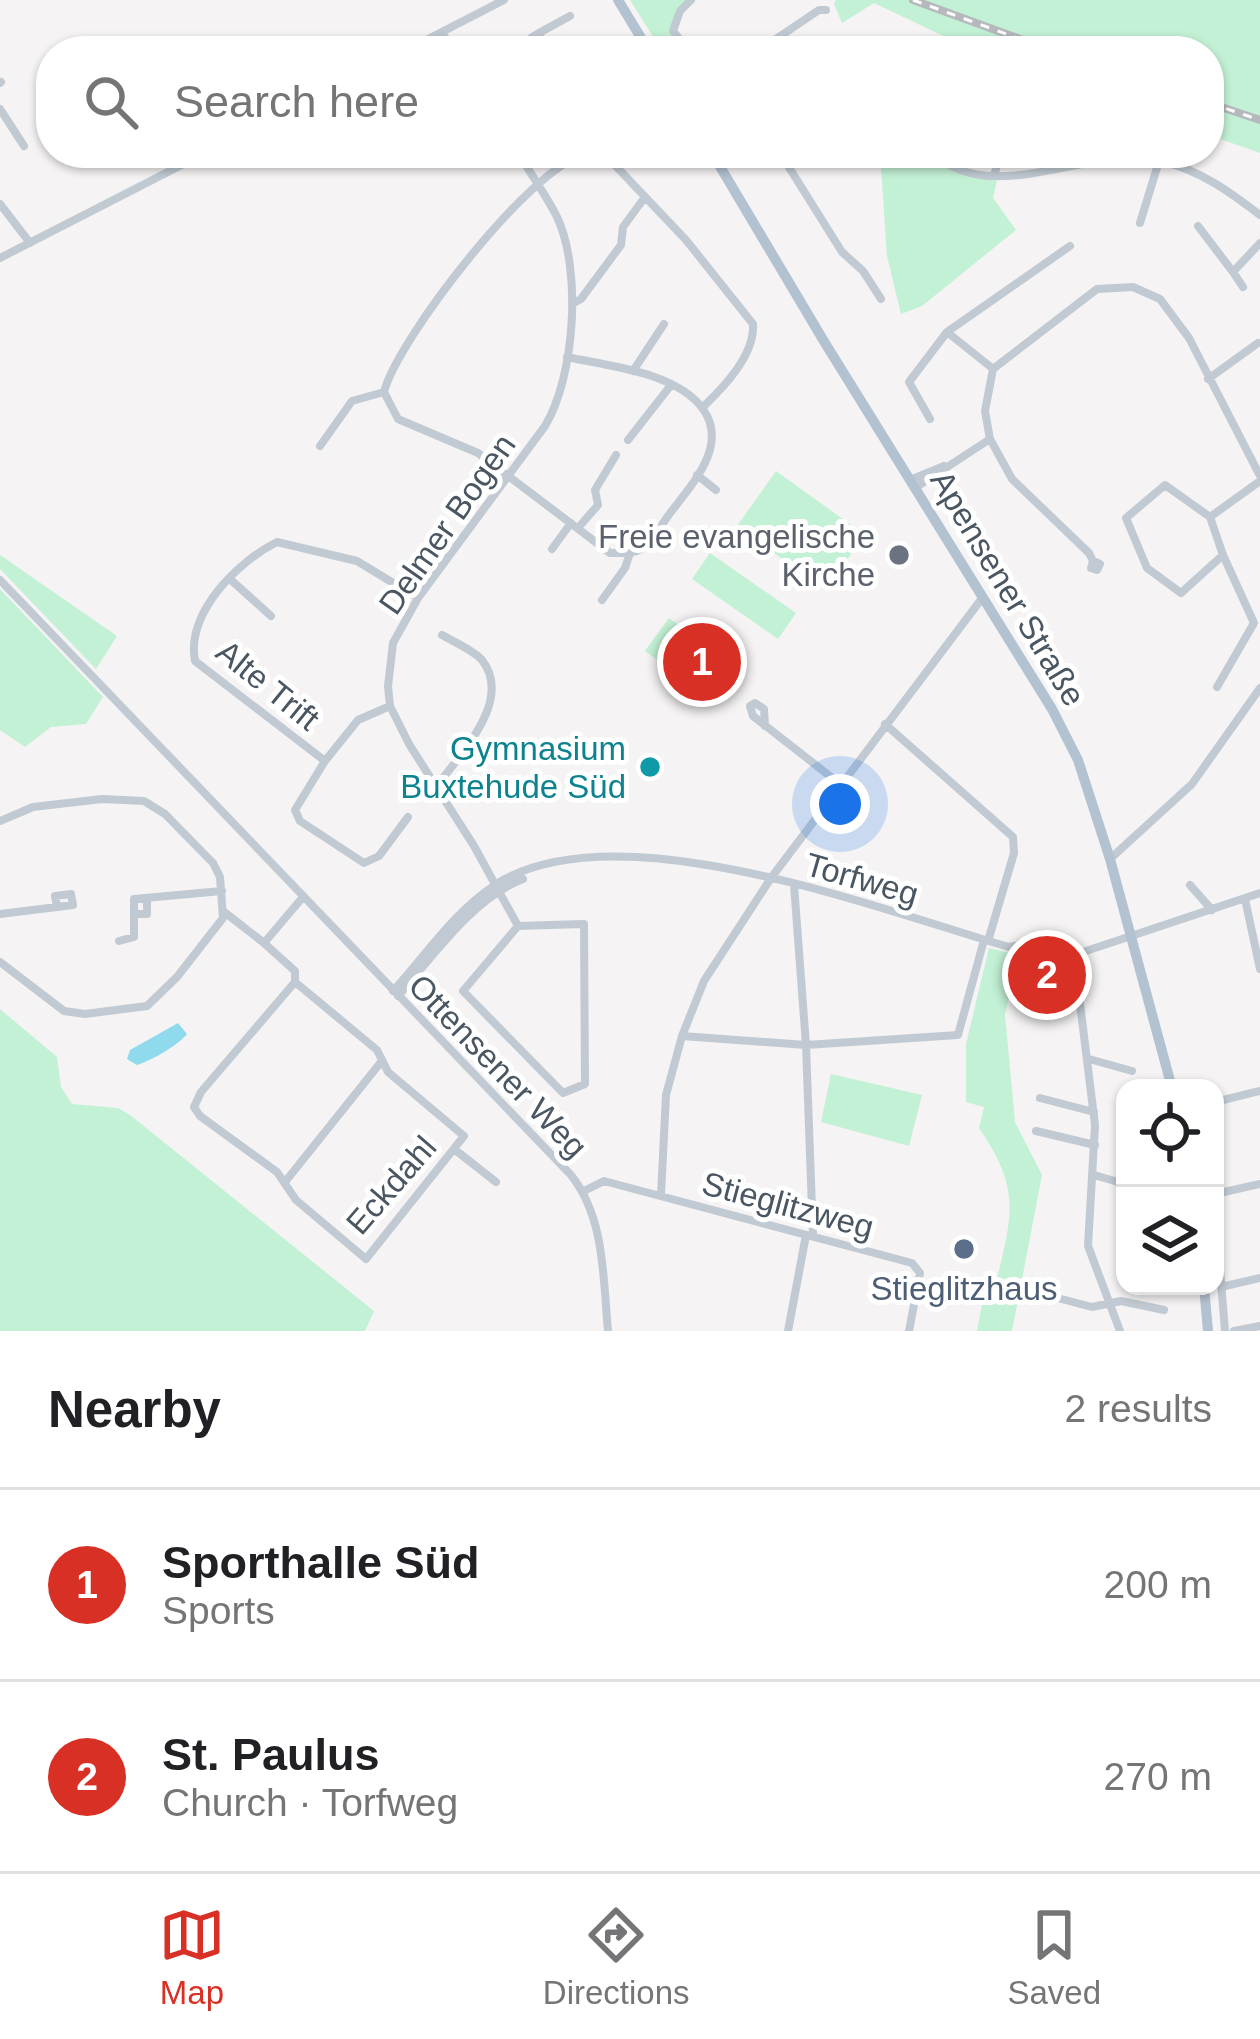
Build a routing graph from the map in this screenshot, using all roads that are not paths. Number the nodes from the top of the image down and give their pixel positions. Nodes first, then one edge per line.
1 (504, 0) edge
2 (618, 0) edge
3 (691, 0) edge
4 (826, 10) dead end
5 (570, 16) dead end
6 (442, 32) junction
7 (434, 36) edge
8 (444, 36) edge
9 (540, 36) edge
10 (640, 36) edge
11 (677, 36) edge
12 (780, 36) edge
13 (1, 112) edge
14 (24, 146) dead end
15 (176, 168) edge
16 (527, 168) edge
17 (560, 168) edge
18 (617, 168) edge
19 (721, 168) edge
20 (789, 168) edge
21 (954, 168) edge
22 (996, 168) edge
23 (1043, 168) edge
24 (1157, 168) edge
25 (1183, 168) edge
26 (994, 175) junction
27 (538, 186) junction
28 (645, 197) junction
29 (0, 203) edge
30 (1260, 215) edge
31 (1140, 223) dead end
32 (1198, 226) dead end
33 (29, 243) junction
34 (1260, 243) edge
35 (1070, 246) dead end
36 (0, 258) edge
37 (1233, 272) junction
38 (1243, 287) dead end
39 (881, 299) dead end
40 (572, 304) junction
41 (664, 324) dead end
42 (947, 332) junction
43 (1258, 344) edge
44 (567, 357) junction
45 (993, 369) junction
46 (633, 371) junction
47 (1208, 379) junction
48 (670, 385) junction
49 (384, 392) junction
50 (702, 408) junction
51 (930, 419) dead end
52 (628, 440) dead end
53 (990, 440) junction
54 (320, 446) dead end
55 (616, 455) dead end
56 (510, 476) junction
57 (697, 476) junction
58 (1260, 479) edge
59 (912, 484) junction
60 (716, 490) dead end
61 (1210, 518) junction
62 (574, 525) junction
63 (552, 549) dead end
64 (630, 554) junction
65 (1223, 555) junction
66 (1094, 561) dead end
67 (0, 580) edge
68 (231, 580) junction
69 (983, 597) junction
70 (418, 598) junction
71 (602, 600) dead end
72 (271, 616) dead end
73 (442, 634) dead end
74 (1217, 687) dead end
75 (1260, 688) edge
76 (390, 706) junction
77 (885, 724) junction
78 (765, 726) dead end
79 (325, 761) junction
80 (840, 784) junction
81 (437, 786) junction
82 (408, 818) dead end
83 (0, 820) edge
84 (1110, 859) junction
85 (771, 878) junction
86 (1190, 884) dead end
87 (794, 885) junction
88 (497, 888) junction
89 (222, 891) junction
90 (1260, 893) edge
91 (303, 897) junction
92 (1245, 898) junction
93 (73, 905) dead end
94 (1212, 910) junction
95 (223, 911) junction
96 (0, 914) edge
97 (518, 926) junction
98 (1129, 939) junction
99 (986, 940) junction
100 (119, 941) dead end
101 (264, 943) junction
102 (1074, 955) junction
103 (0, 962) edge
104 (1260, 969) edge
105 (295, 982) junction
106 (396, 993) junction
107 (682, 1036) junction
108 (806, 1045) junction
109 (1089, 1059) junction
110 (381, 1062) junction
111 (1132, 1071) dead end
112 (1169, 1079) edge
113 (1260, 1091) edge
114 (1040, 1098) dead end
115 (1224, 1100) edge
116 (1094, 1112) junction
117 (1036, 1131) dead end
118 (1095, 1145) junction
119 (454, 1149) junction
120 (1094, 1175) junction
121 (1116, 1181) edge
122 (285, 1182) junction
123 (496, 1182) dead end
124 (1260, 1184) edge
125 (584, 1191) junction
126 (1224, 1192) edge
127 (661, 1195) junction
128 (810, 1235) junction
129 (1260, 1278) edge
130 (1224, 1286) edge
131 (1205, 1295) edge
132 (1222, 1295) edge
133 (1050, 1296) dead end
134 (1111, 1303) junction
135 (1164, 1310) dead end
136 (1260, 1326) edge
137 (608, 1331) edge
138 (788, 1331) edge
139 (909, 1331) edge
140 (1120, 1331) edge
141 (1208, 1331) edge
142 (1225, 1331) edge
143 (1234, 1331) edge

1 - 6 street
2 - 10 main road
3 - 11 street
4 - 12 street
5 - 9 street
6 - 7 street
6 - 8 street
13 - 14 street
15 - 33 street
16 - 27 street, Delmer Bogen
17 - 27 street
18 - 28 street
19 - 59 main road, Apensener Straße
20 - 39 street
21 - 26 street
22 - 26 street
23 - 26 street
24 - 31 street
25 - 30 street
27 - 40 street, Delmer Bogen
27 - 49 street
28 - 40 street
28 - 50 street
29 - 33 street
32 - 37 street
33 - 36 street
34 - 37 street
35 - 42 street
37 - 38 street
40 - 44 street, Delmer Bogen
41 - 46 street
42 - 45 street
42 - 51 street
43 - 47 street
44 - 46 street
44 - 56 street, Delmer Bogen
45 - 47 street
45 - 53 street
46 - 48 street
47 - 58 street
48 - 50 street
48 - 52 street
49 - 54 street
49 - 56 street
50 - 57 street
53 - 59 street
53 - 66 street
55 - 62 street
56 - 62 street
56 - 70 street, Delmer Bogen
57 - 60 street
57 - 64 street
58 - 61 street
59 - 69 main road, Apensener Straße
61 - 65 street
61 - 65 street
62 - 63 street
62 - 64 street
64 - 71 street
65 - 74 street
67 - 91 street, Ottensener Weg
68 - 70 street, Alte Trift
68 - 72 street, Alte Trift
68 - 79 street, Alte Trift
69 - 77 street
69 - 84 main road, Apensener Straße
70 - 76 street, Delmer Bogen
73 - 81 street
75 - 84 street
76 - 79 street
76 - 81 street
77 - 80 street
77 - 99 street
78 - 80 street
79 - 82 street
80 - 85 street
81 - 88 street
83 - 89 street
84 - 98 main road, Apensener Straße
85 - 87 street, Torfweg
85 - 88 street, Torfweg
85 - 107 street
86 - 94 street
87 - 99 street, Torfweg
87 - 108 street
88 - 97 street
88 - 106 street, Torfweg
89 - 95 street
89 - 100 street
90 - 92 street, Torfweg
91 - 101 street
91 - 106 street, Ottensener Weg
92 - 94 street, Torfweg
92 - 104 street
93 - 96 street
94 - 98 street, Torfweg
95 - 101 street, Eckdahl
95 - 103 street
97 - 97 street
98 - 102 street, Torfweg
98 - 112 main road, Apensener Straße
99 - 102 street, Torfweg
99 - 108 street
101 - 105 street, Eckdahl
102 - 109 street
105 - 110 street, Eckdahl
105 - 122 street, Eckdahl
106 - 125 street, Ottensener Weg
107 - 108 street
107 - 127 street
108 - 128 street
109 - 111 street
109 - 116 street
110 - 119 street, Eckdahl
110 - 122 street
113 - 115 street
114 - 116 street
116 - 118 street
117 - 118 street
118 - 120 street
119 - 122 street, Eckdahl
119 - 123 street
120 - 121 street
120 - 134 street
124 - 126 street
125 - 127 street, Stieglitzweg
125 - 137 street, Ottensener Weg
127 - 128 street, Stieglitzweg
128 - 138 street
128 - 139 street, Stieglitzweg
129 - 130 street
131 - 141 main road
132 - 142 street
133 - 134 street
134 - 135 street
134 - 140 street
136 - 143 street

